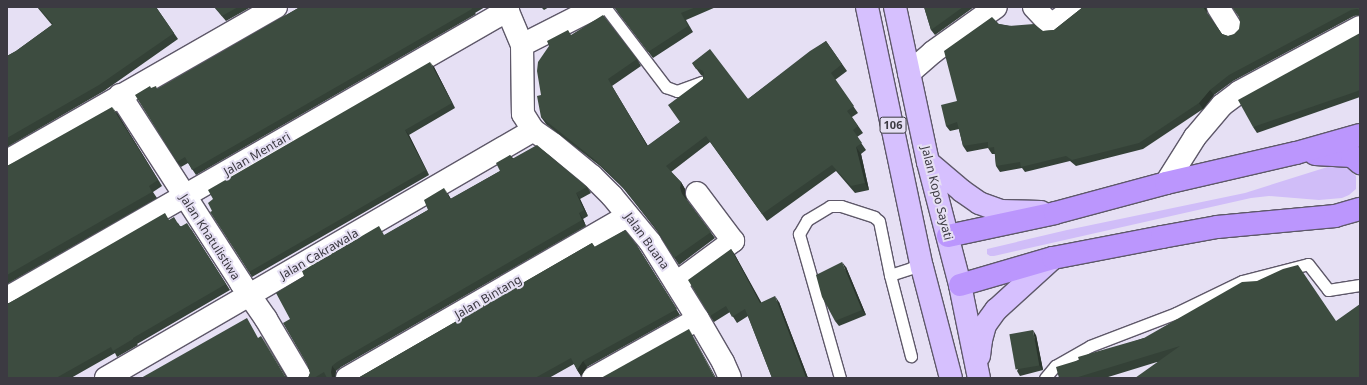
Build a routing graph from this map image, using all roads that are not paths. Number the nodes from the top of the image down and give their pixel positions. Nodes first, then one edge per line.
1 (276, 7) edge
2 (597, 7) edge
3 (605, 7) edge
4 (867, 7) edge
5 (895, 7) edge
6 (996, 7) edge
7 (1034, 7) edge
8 (1076, 7) edge
9 (1218, 7) edge
10 (507, 9) edge
11 (1360, 27) edge
12 (1232, 29) dead end
13 (522, 45) junction
14 (909, 73) junction
15 (702, 82) edge
16 (120, 95) junction
17 (533, 130) junction
18 (1360, 135) edge
19 (1296, 153) junction
20 (7, 161) edge
21 (928, 162) junction
22 (1360, 163) edge
23 (1166, 183) junction
24 (697, 193) dead end
25 (184, 196) junction
26 (1360, 204) edge
27 (1360, 209) edge
28 (1055, 213) junction
29 (628, 216) junction
30 (1335, 216) junction
31 (948, 236) junction
32 (918, 244) junction
33 (1053, 258) junction
34 (922, 267) junction
35 (890, 275) junction
36 (676, 283) junction
37 (960, 285) junction
38 (1360, 285) edge
39 (929, 290) junction
40 (249, 295) junction
41 (7, 298) edge
42 (698, 319) junction
43 (911, 356) dead end
44 (978, 376) edge
45 (106, 378) edge
46 (301, 378) edge
47 (347, 378) edge
48 (593, 378) edge
49 (730, 378) edge
50 (840, 378) edge
51 (951, 378) edge
52 (1045, 378) edge

1 - 16 street
2 - 13 street
3 - 15 lane
4 - 32 main road, 106
5 - 14 main road, Jalan Kopo Sayati / 106
6 - 14 street
7 - 8 street
9 - 12 street
10 - 13 street
10 - 25 street, Jalan Mentari
11 - 23 street
13 - 17 street
14 - 21 main road, Jalan Kopo Sayati / 106
16 - 20 street
16 - 25 street, Jalan Khatulistiwa
17 - 29 street, Jalan Buana
17 - 40 street, Jalan Cakrawala
18 - 19 highway
19 - 22 highway
19 - 23 highway
21 - 28 main road
21 - 31 main road, Jalan Kopo Sayati / 106
23 - 28 highway
24 - 36 street
25 - 40 street, Jalan Khatulistiwa
25 - 41 street, Jalan Mentari
26 - 30 highway
27 - 30 highway
28 - 31 highway
29 - 36 street, Jalan Buana
29 - 47 street, Jalan Bintang
30 - 33 highway
31 - 32 main road
31 - 37 main road, Jalan Kopo Sayati / 106
32 - 34 main road, 106
33 - 37 highway
33 - 44 main road
34 - 35 lane
34 - 39 main road, 106
35 - 43 lane
35 - 50 lane
36 - 42 street, Jalan Buana
37 - 39 main road
37 - 44 main road, Jalan Kopo Sayati / 106
38 - 52 lane
39 - 51 main road, 106
40 - 45 street, Jalan Cakrawala
40 - 46 street, Jalan Khatulistiwa
42 - 48 street
42 - 49 street, Jalan Buana

